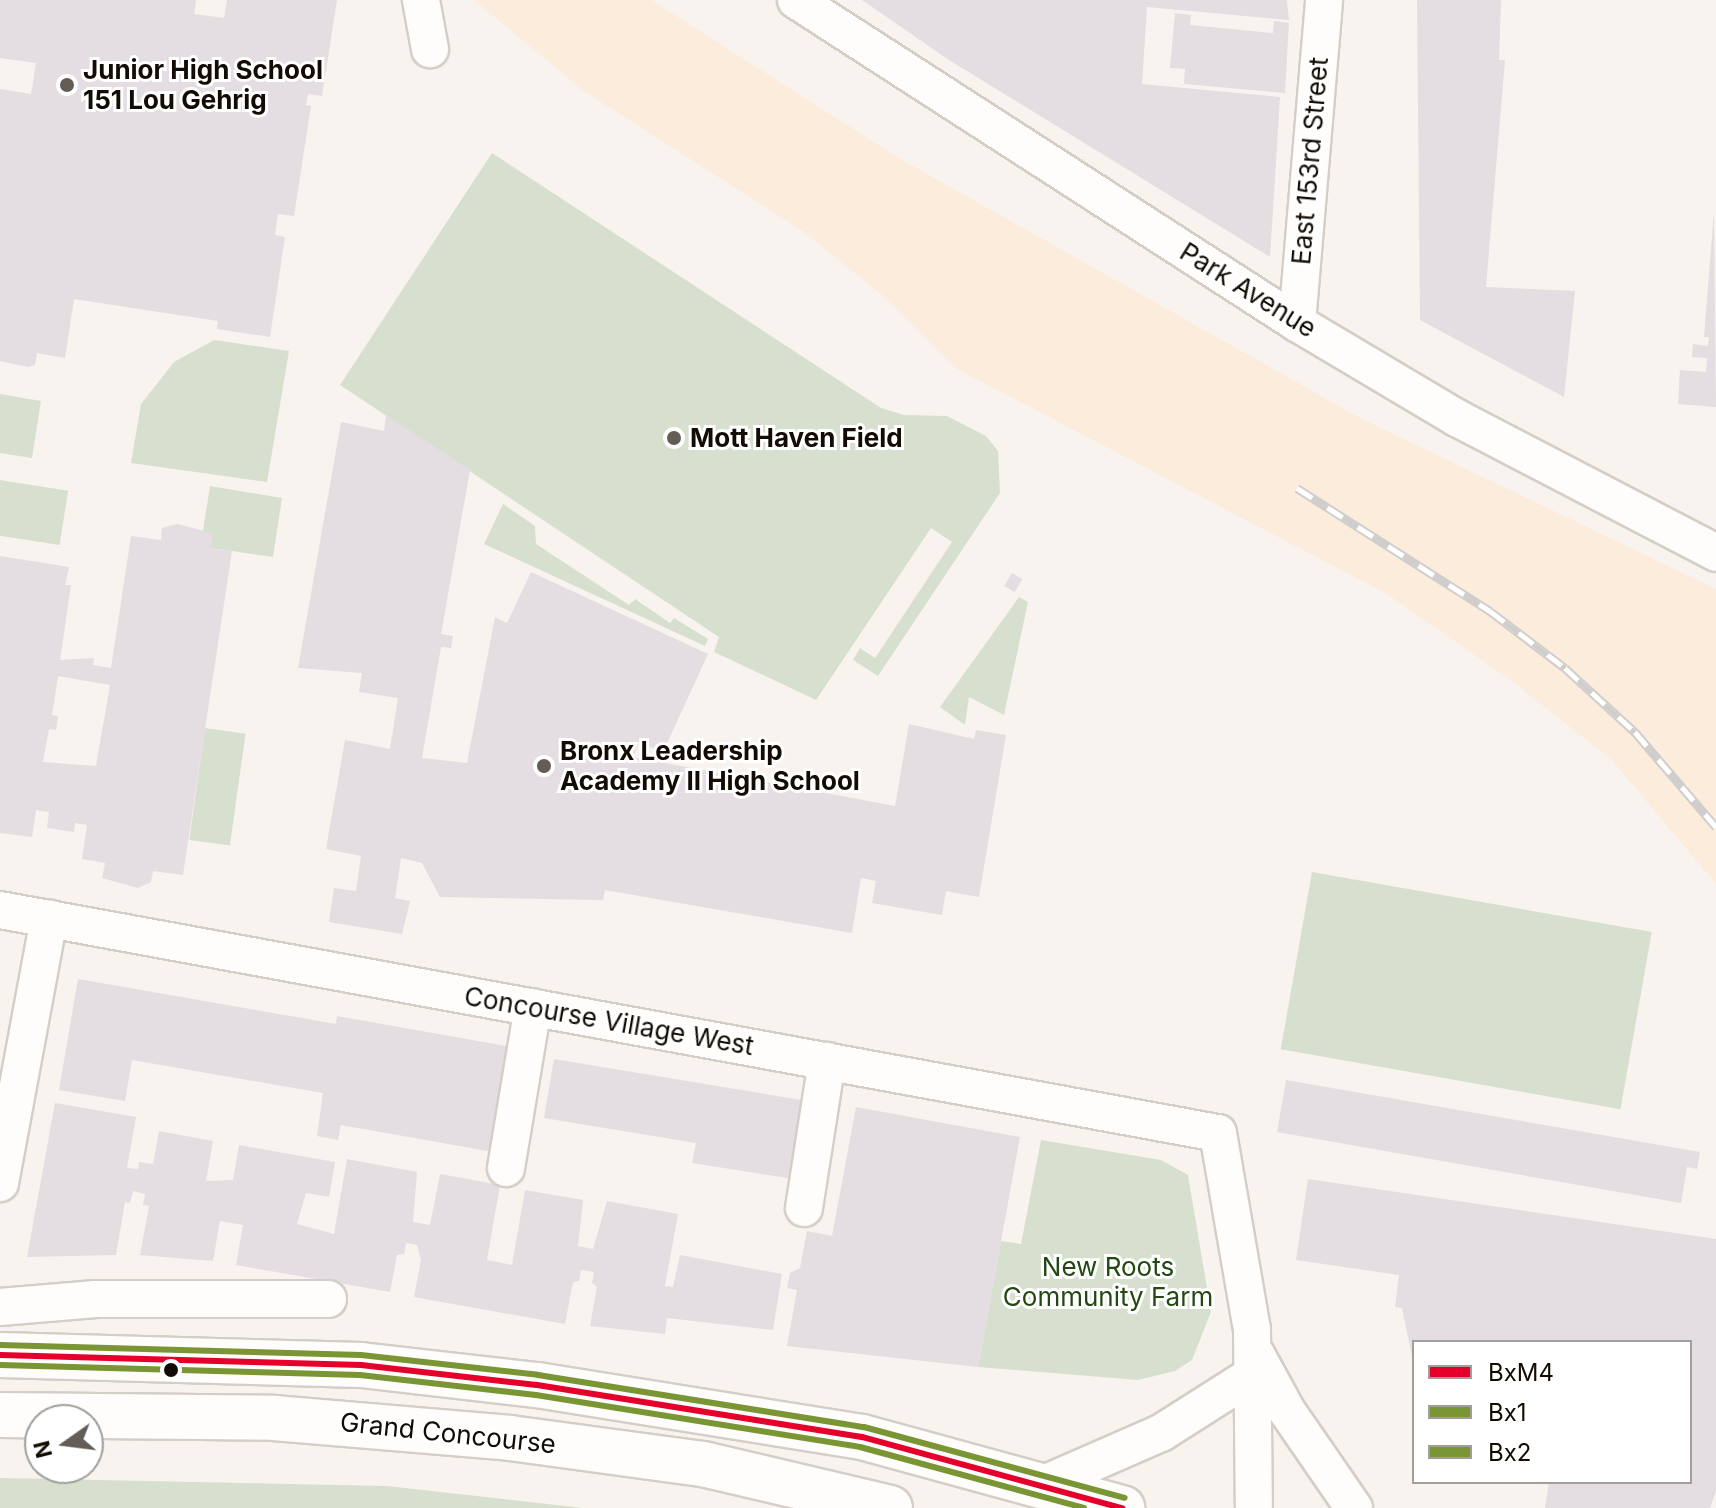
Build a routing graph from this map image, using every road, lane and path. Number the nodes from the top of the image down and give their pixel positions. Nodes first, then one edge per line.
1 (421, 0) edge
2 (796, 0) edge
3 (1324, 0) edge
4 (430, 49) dead end
5 (1297, 323) junction
6 (1716, 553) edge
7 (0, 910) edge
8 (49, 918) junction
9 (533, 1007) junction
10 (827, 1061) junction
11 (506, 1168) dead end
12 (0, 1183) edge
13 (804, 1208) dead end
14 (328, 1299) dead end
15 (0, 1307) edge
16 (0, 1355) edge
17 (1253, 1361) junction
18 (0, 1415) edge
19 (1044, 1484) junction
20 (890, 1508) edge
21 (1122, 1508) edge
22 (1254, 1508) edge
23 (1354, 1508) edge

1 - 4 street
2 - 5 street, Park Avenue
3 - 5 street, East 153rd Street
5 - 6 street, Park Avenue
7 - 8 street, Concourse Village West
8 - 9 street, Concourse Village West
8 - 12 street
9 - 10 street, Concourse Village West
9 - 11 street
10 - 13 street
10 - 17 street, Concourse Village West
14 - 15 street
16 - 19 main road
17 - 19 street
17 - 22 street
17 - 23 street
18 - 20 main road, Grand Concourse
19 - 21 main road

